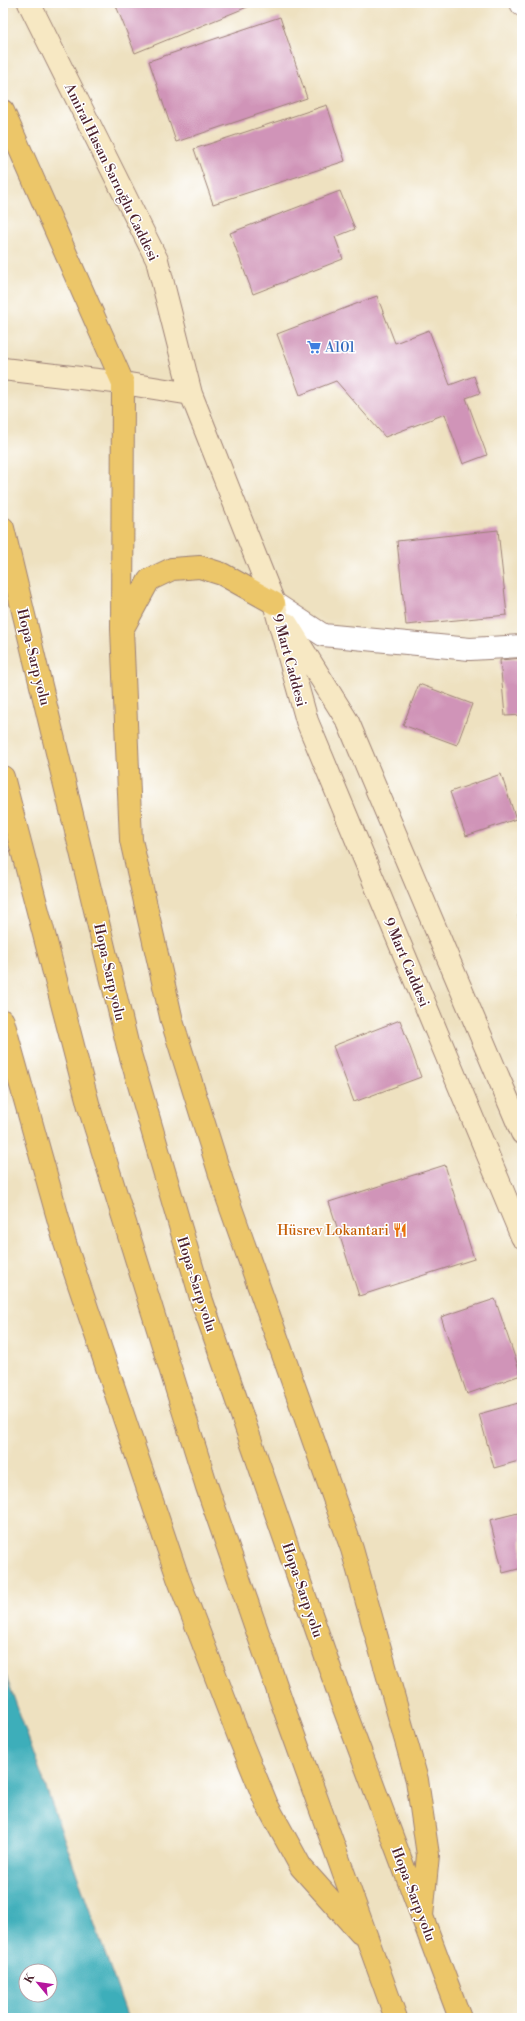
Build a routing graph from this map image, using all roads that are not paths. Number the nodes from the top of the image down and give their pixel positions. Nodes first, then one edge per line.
1 (29, 3) edge
2 (3, 111) edge
3 (3, 369) edge
4 (122, 383) junction
5 (191, 394) junction
6 (3, 528) edge
7 (274, 603) junction
8 (122, 629) junction
9 (522, 646) edge
10 (3, 778) edge
11 (3, 1021) edge
12 (522, 1133) edge
13 (522, 1237) edge
14 (422, 1916) junction
15 (368, 1942) junction
16 (396, 2018) edge
17 (460, 2018) edge

1 - 5 main road, Amiral Hasan Sarıoğlu Caddesi
2 - 4 highway
3 - 4 main road
4 - 5 main road
4 - 8 highway
5 - 7 main road, Amiral Hasan Sarıoğlu Caddesi
6 - 14 highway, Hopa-Sarp yolu
7 - 8 highway
7 - 9 street
7 - 12 main road, 9 Mart Caddesi
7 - 13 main road, 9 Mart Caddesi
8 - 14 highway
10 - 15 highway
11 - 15 highway
14 - 17 highway, Hopa-Sarp yolu
15 - 16 highway

